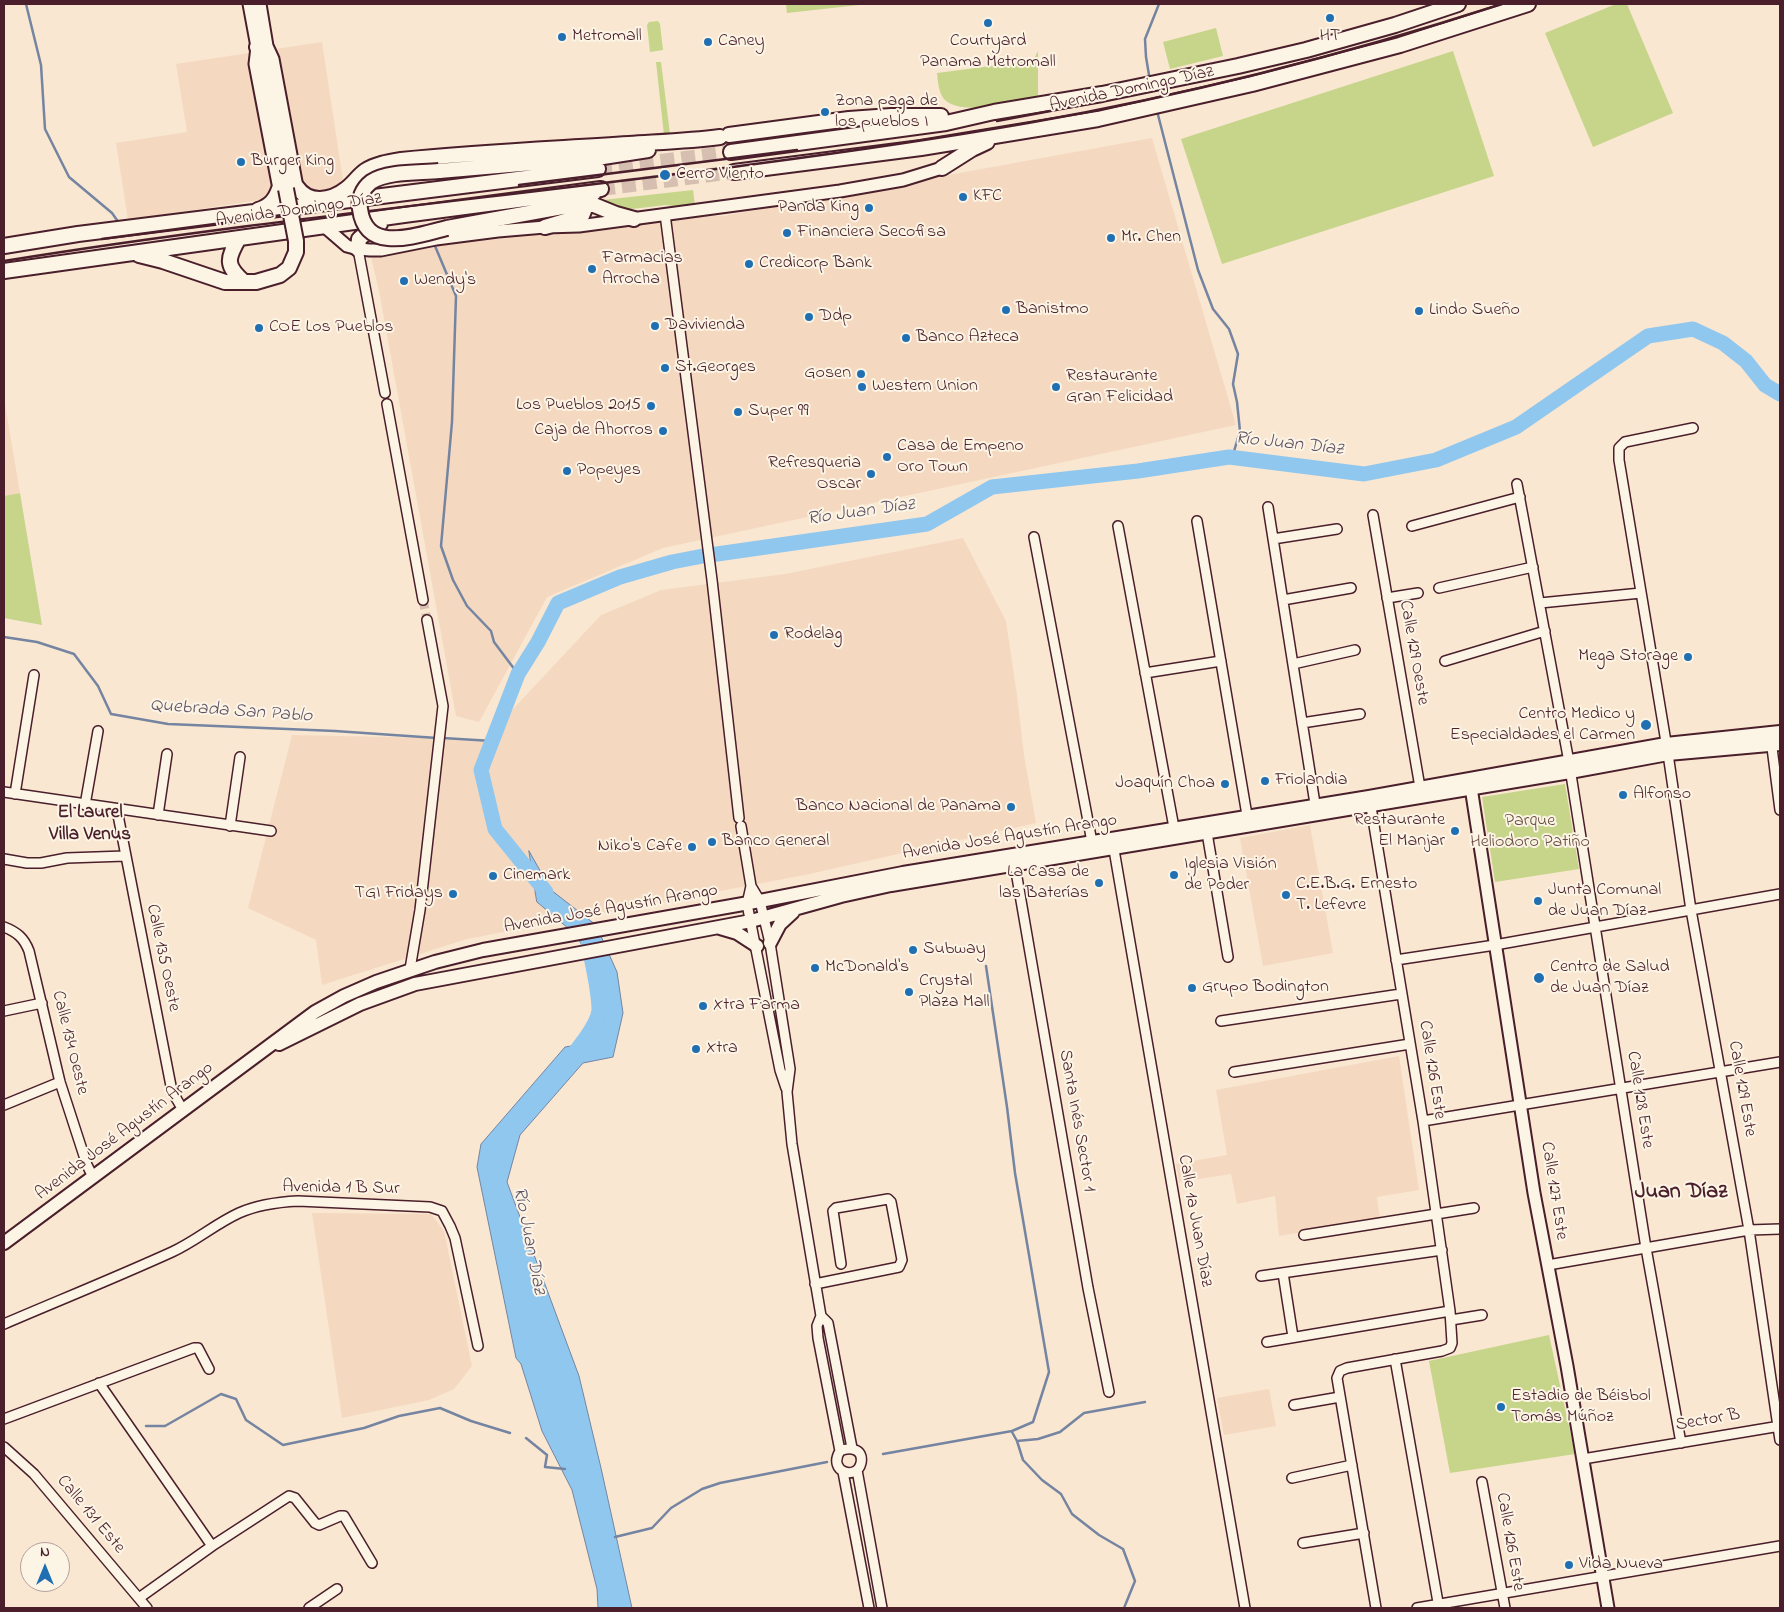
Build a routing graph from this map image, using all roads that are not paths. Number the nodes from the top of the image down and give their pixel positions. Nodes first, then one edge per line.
1 (249, 4) edge
2 (260, 4) edge
3 (1458, 4) edge
4 (1528, 4) edge
5 (262, 46) junction
6 (994, 112) junction
7 (849, 119) junction
8 (1006, 134) junction
9 (674, 141) junction
10 (726, 141) junction
11 (782, 146) junction
12 (942, 168) joint
13 (598, 169) tunnel mouth
14 (734, 172) tunnel mouth
15 (287, 188) junction
16 (313, 200) junction
17 (515, 200) junction
18 (571, 205) junction
19 (268, 206) junction
20 (252, 213) junction
21 (665, 214) junction
22 (404, 215) junction
23 (634, 219) junction
24 (325, 226) junction
25 (545, 226) junction
26 (239, 238) junction
27 (4, 246) edge
28 (358, 249) junction
29 (131, 253) junction
30 (4, 271) edge
31 (244, 282) junction
32 (385, 393) dead end
33 (386, 404) dead end
34 (1693, 428) dead end
35 (1517, 484) dead end
36 (1520, 497) junction
37 (1268, 507) dead end
38 (1373, 515) dead end
39 (1196, 521) dead end
40 (1118, 526) dead end
41 (1412, 526) dead end
42 (1337, 529) dead end
43 (1034, 537) dead end
44 (1273, 539) junction
45 (1533, 567) junction
46 (1351, 588) dead end
47 (1439, 588) dead end
48 (1641, 592) junction
49 (1418, 593) dead end
50 (1387, 598) junction
51 (423, 600) tunnel mouth
52 (1282, 600) junction
53 (1540, 604) junction
54 (426, 620) tunnel mouth
55 (1545, 631) junction
56 (1355, 650) dead end
57 (1445, 660) dead end
58 (1221, 661) junction
59 (1293, 664) junction
60 (1145, 673) junction
61 (34, 675) dead end
62 (1360, 714) dead end
63 (1302, 723) junction
64 (98, 732) dead end
65 (1775, 738) edge
66 (1667, 749) junction
67 (167, 754) dead end
68 (240, 757) dead end
69 (1569, 767) junction
70 (1471, 784) junction
71 (4, 792) edge
72 (1421, 792) junction
73 (15, 794) junction
74 (1370, 801) junction
75 (85, 805) junction
76 (116, 810) junction
77 (1316, 810) junction
78 (1780, 810) edge
79 (158, 815) junction
80 (1248, 821) junction
81 (230, 826) junction
82 (1206, 828) junction
83 (271, 831) dead end
84 (1175, 833) junction
85 (1092, 842) junction
86 (1113, 843) junction
87 (125, 856) junction
88 (4, 859) edge
89 (1014, 860) junction
90 (1780, 894) edge
91 (753, 903) junction
92 (796, 909) junction
93 (1691, 910) junction
94 (764, 918) junction
95 (751, 921) junction
96 (4, 926) edge
97 (717, 928) junction
98 (1595, 928) junction
99 (763, 945) junction
100 (1495, 945) junction
101 (1228, 957) dead end
102 (1396, 960) junction
103 (410, 970) junction
104 (439, 979) junction
105 (385, 994) junction
106 (1401, 994) junction
107 (42, 1004) junction
108 (4, 1011) edge
109 (1220, 1021) dead end
110 (1410, 1044) junction
111 (267, 1048) junction
112 (1780, 1062) edge
113 (1234, 1072) dead end
114 (1722, 1072) junction
115 (60, 1082) junction
116 (1621, 1089) junction
117 (788, 1092) junction
118 (4, 1105) edge
119 (1522, 1106) junction
120 (183, 1110) junction
121 (1423, 1121) junction
122 (93, 1177) junction
123 (1474, 1208) dead end
124 (1436, 1214) junction
125 (1780, 1229) edge
126 (1749, 1230) junction
127 (1304, 1235) dead end
128 (4, 1243) edge
129 (1646, 1248) junction
130 (1442, 1250) junction
131 (841, 1264) dead end
132 (1548, 1265) junction
133 (1283, 1273) junction
134 (1261, 1276) dead end
135 (816, 1284) junction
136 (1482, 1314) dead end
137 (1450, 1315) junction
138 (821, 1316) junction
139 (4, 1324) edge
140 (1293, 1337) junction
141 (1268, 1342) dead end
142 (478, 1346) dead end
143 (1395, 1359) junction
144 (209, 1369) dead end
145 (99, 1382) junction
146 (1108, 1392) dead end
147 (1340, 1397) junction
148 (1294, 1405) dead end
149 (4, 1419) edge
150 (1779, 1426) edge
151 (1780, 1440) edge
152 (1681, 1442) junction
153 (4, 1447) edge
154 (852, 1448) junction
155 (840, 1450) junction
156 (1583, 1459) junction
157 (1352, 1465) junction
158 (857, 1470) junction
159 (844, 1472) junction
160 (1292, 1478) dead end
161 (1482, 1482) dead end
162 (1364, 1533) junction
163 (1303, 1543) dead end
164 (212, 1546) junction
165 (1780, 1546) edge
166 (372, 1563) dead end
167 (1602, 1577) junction
168 (337, 1589) dead end
169 (1502, 1593) junction
170 (139, 1598) junction
171 (1438, 1606) edge
172 (147, 1608) edge
173 (309, 1608) edge
174 (869, 1608) edge
175 (882, 1608) edge
176 (1245, 1608) edge
177 (1376, 1608) edge
178 (1417, 1608) edge
179 (1505, 1608) edge
180 (1608, 1608) edge

1 - 5 street
2 - 5 street
3 - 6 main road, Avenida Domingo Díaz
4 - 8 main road, Avenida Domingo Díaz
5 - 15 main road
5 - 15 street
5 - 15 street
6 - 7 main road
6 - 11 main road, Avenida Domingo Díaz
7 - 10 main road
7 - 11 main road
8 - 12 main road
8 - 14 main road, Avenida Domingo Díaz
9 - 10 main road
9 - 16 main road
9 - 18 main road, bridge
10 - 11 main road
12 - 21 street
13 - 20 main road, Avenida Domingo Díaz
15 - 16 main road
15 - 19 main road
15 - 31 main road, bridge
16 - 19 main road
17 - 18 main road
17 - 18 main road, Avenida Domingo Díaz
17 - 22 main road, Avenida Domingo Díaz
18 - 23 main road
18 - 25 main road
19 - 20 main road
20 - 27 main road, Avenida Domingo Díaz
21 - 23 street
21 - 91 street
22 - 24 main road, Avenida Domingo Díaz
22 - 28 main road
23 - 25 street
24 - 26 main road, Avenida Domingo Díaz
24 - 28 street
25 - 28 street
26 - 29 main road, Avenida Domingo Díaz
26 - 31 main road
28 - 32 street
29 - 30 main road, Avenida Domingo Díaz
29 - 31 main road
33 - 51 street
34 - 48 street, Calle 129 Este
35 - 36 street, Calle 128 Este
36 - 41 street
36 - 45 street, Calle 128 Este
37 - 44 street
38 - 50 street, Calle 129 Oeste
39 - 58 street
40 - 60 street
42 - 44 street
43 - 85 street
44 - 52 street
45 - 47 street
45 - 53 street, Calle 128 Este
46 - 52 street
48 - 53 street
48 - 66 street, Calle 129 Este
49 - 50 street
50 - 72 street, Calle 129 Oeste
52 - 59 street
53 - 55 street, Calle 128 Este
54 - 103 street
55 - 57 street
55 - 69 street, Calle 128 Este
56 - 59 street
58 - 60 street
58 - 80 street
59 - 63 street
60 - 84 street
61 - 73 street
62 - 63 street
63 - 77 street
64 - 75 street
65 - 66 main road, Avenida José Agustín Arango
65 - 78 street
66 - 69 main road, Avenida José Agustín Arango
66 - 93 street, Calle 129 Este
67 - 79 street
68 - 81 street
69 - 70 main road, Avenida José Agustín Arango
69 - 98 street, Calle 128 Este
70 - 72 main road, Avenida José Agustín Arango
70 - 100 street, Calle 127 Este
71 - 73 street
72 - 74 main road, Avenida José Agustín Arango
73 - 75 street
74 - 77 main road, Avenida José Agustín Arango
74 - 102 street, Calle 126 Este
75 - 76 street
76 - 79 street
76 - 87 street, Calle 135 Oeste
77 - 80 main road, Avenida José Agustín Arango
79 - 81 street
80 - 82 main road, Avenida José Agustín Arango
81 - 83 street
82 - 84 main road, Avenida José Agustín Arango
82 - 101 street
84 - 86 main road, Avenida José Agustín Arango
85 - 86 main road, Avenida José Agustín Arango
85 - 89 main road, Avenida José Agustín Arango
86 - 89 main road, Avenida José Agustín Arango
86 - 176 street, Calle 1a Juan Díaz
87 - 88 street
87 - 120 street, Calle 135 Oeste
89 - 91 main road, Avenida José Agustín Arango
89 - 92 main road, Avenida José Agustín Arango
89 - 146 street, Santa Inés Sector 1
90 - 93 street
91 - 94 street
91 - 95 street
91 - 103 main road, Avenida José Agustín Arango
92 - 94 main road, Avenida José Agustín Arango
92 - 99 main road
93 - 98 street
93 - 114 street, Calle 129 Este
94 - 95 main road, Avenida José Agustín Arango
94 - 99 street
95 - 97 main road, Avenida José Agustín Arango
95 - 99 street
96 - 107 street, Calle 134 Oeste
97 - 99 main road
97 - 104 main road, Avenida José Agustín Arango
98 - 100 street
98 - 116 street, Calle 128 Este
99 - 117 street
99 - 117 street
100 - 102 street
100 - 119 street, Calle 127 Este
102 - 106 street, Calle 126 Este
103 - 104 main road
103 - 105 main road
103 - 111 main road, Avenida José Agustín Arango
104 - 105 main road, Avenida José Agustín Arango
105 - 111 main road, Avenida José Agustín Arango
106 - 109 street
106 - 110 street, Calle 126 Este
107 - 108 street
107 - 115 street, Calle 134 Oeste
110 - 113 street
110 - 121 street, Calle 126 Este
111 - 120 main road, Avenida José Agustín Arango
112 - 114 street
114 - 116 street
114 - 126 street, Calle 129 Este
115 - 118 street
115 - 122 street, Calle 134 Oeste
116 - 119 street
116 - 129 street, Calle 128 Este
117 - 135 street
119 - 121 street
119 - 132 street, Calle 127 Este
120 - 122 main road, Avenida José Agustín Arango
121 - 124 street, Calle 126 Este
122 - 128 main road, Avenida José Agustín Arango
123 - 124 street
124 - 127 street
124 - 130 street, Calle 126 Este
125 - 126 street
126 - 129 street
126 - 150 street, Calle 129 Este
129 - 132 street
129 - 152 street, Calle 128 Este
130 - 133 street
130 - 137 street, Calle 126 Este
131 - 135 street
132 - 156 street, Calle 127 Este
133 - 134 street
133 - 140 street
135 - 138 street
136 - 137 street
137 - 140 street
137 - 143 street, Calle 126 Este
138 - 154 street
138 - 155 street
139 - 142 street, Avenida 1 B Sur
140 - 141 street
143 - 147 street
143 - 171 street
144 - 145 street
145 - 149 street
145 - 164 street
147 - 148 street
147 - 157 street
150 - 151 street, Calle 129 Este
150 - 152 street, Sector B
152 - 156 street, Sector B
153 - 170 street, Calle 131 Este
154 - 155 street
154 - 158 street
155 - 159 street
156 - 167 street, Calle 127 Este
157 - 160 street
157 - 162 street
158 - 159 street
158 - 175 street
159 - 174 street
161 - 169 street, Calle 126 Este
162 - 163 street
162 - 177 street
164 - 166 street
164 - 170 street
165 - 167 street
167 - 169 street
167 - 180 street, Calle 127 Este
168 - 173 street
169 - 171 street
169 - 179 street, Calle 126 Este
170 - 172 street, Calle 131 Este
171 - 178 street

